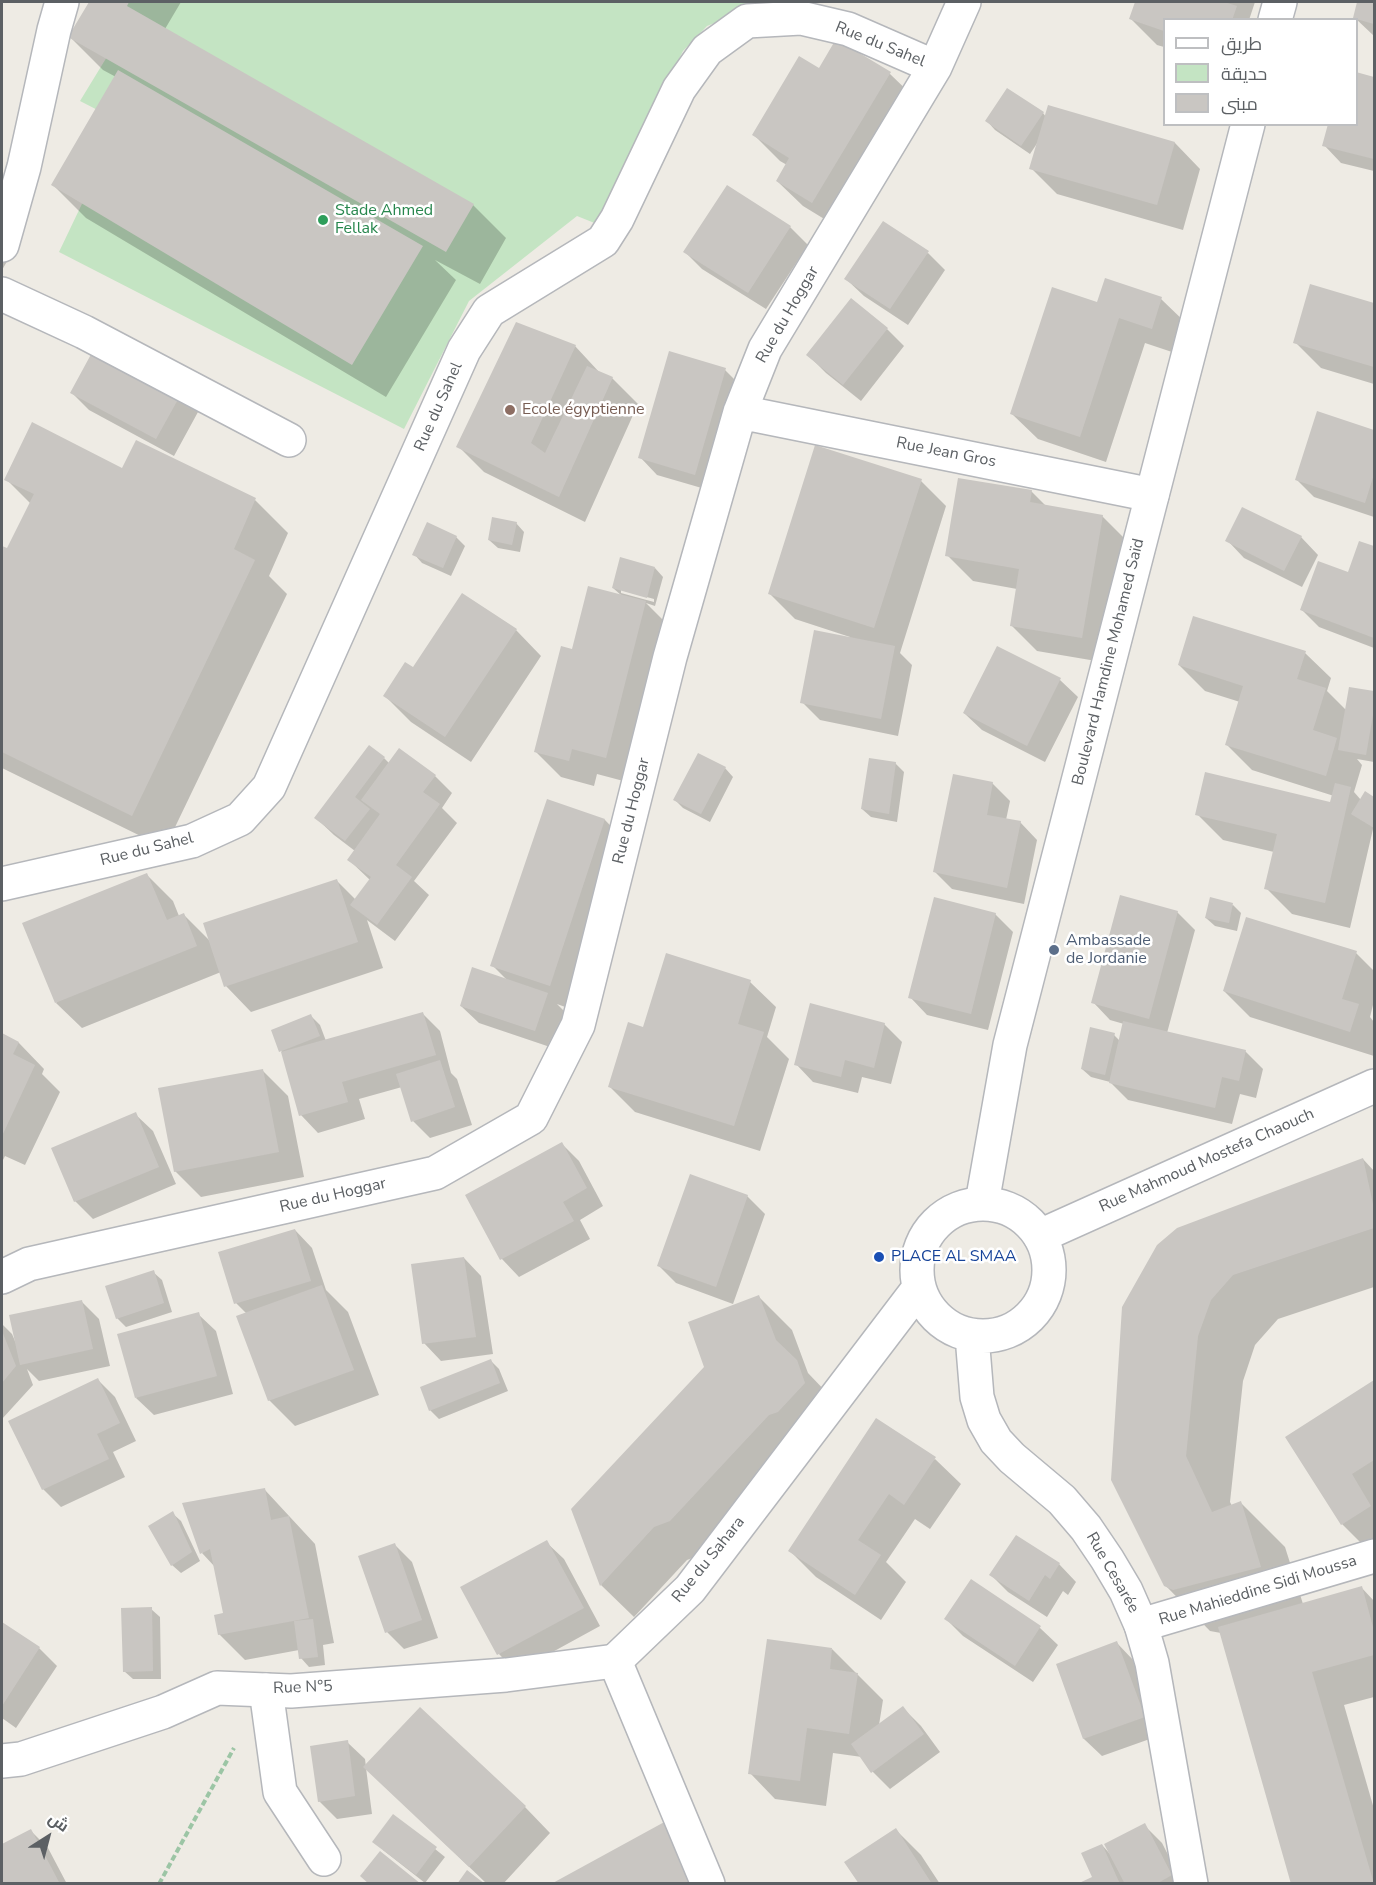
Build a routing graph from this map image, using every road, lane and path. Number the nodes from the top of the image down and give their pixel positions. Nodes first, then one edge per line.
1 (62, 2) edge
2 (964, 2) edge
3 (1280, 2) edge
4 (1276, 18) edge
5 (935, 67) junction
6 (1247, 126) edge
7 (2, 245) edge
8 (2, 294) edge
9 (740, 412) junction
10 (289, 440) dead end
11 (1152, 495) junction
12 (2, 885) edge
13 (1374, 1086) edge
14 (982, 1203) junction
15 (1040, 1236) junction
16 (2, 1277) edge
17 (919, 1288) junction
18 (972, 1336) junction
19 (1374, 1556) edge
20 (1141, 1625) junction
21 (615, 1660) junction
22 (266, 1690) junction
23 (238, 1741) dead end
24 (2, 1761) edge
25 (324, 1859) dead end
26 (159, 1884) edge
27 (708, 1884) edge
28 (1191, 1884) edge

1 - 7 street
2 - 5 street, Rue du Hoggar
3 - 4 street
5 - 9 street, Rue du Hoggar
5 - 12 street, Rue du Sahel
6 - 11 street, Boulevard Hamdine Mohamed Saïd
8 - 10 street
9 - 11 street, Rue Jean Gros
9 - 16 street, Rue du Hoggar
11 - 14 street, Boulevard Hamdine Mohamed Saïd
13 - 15 street, Rue Mahmoud Mostefa Chaouch
14 - 15 street
14 - 17 street
15 - 18 street
17 - 18 street
17 - 21 street, Rue du Sahara
18 - 20 street, Rue Cesarée
19 - 20 street, Rue Mahieddine Sidi Moussa
20 - 28 street, Rue Cesarée
21 - 22 street, Rue N°5
21 - 27 street
22 - 24 street, Rue N°5
22 - 25 street
23 - 26 path

